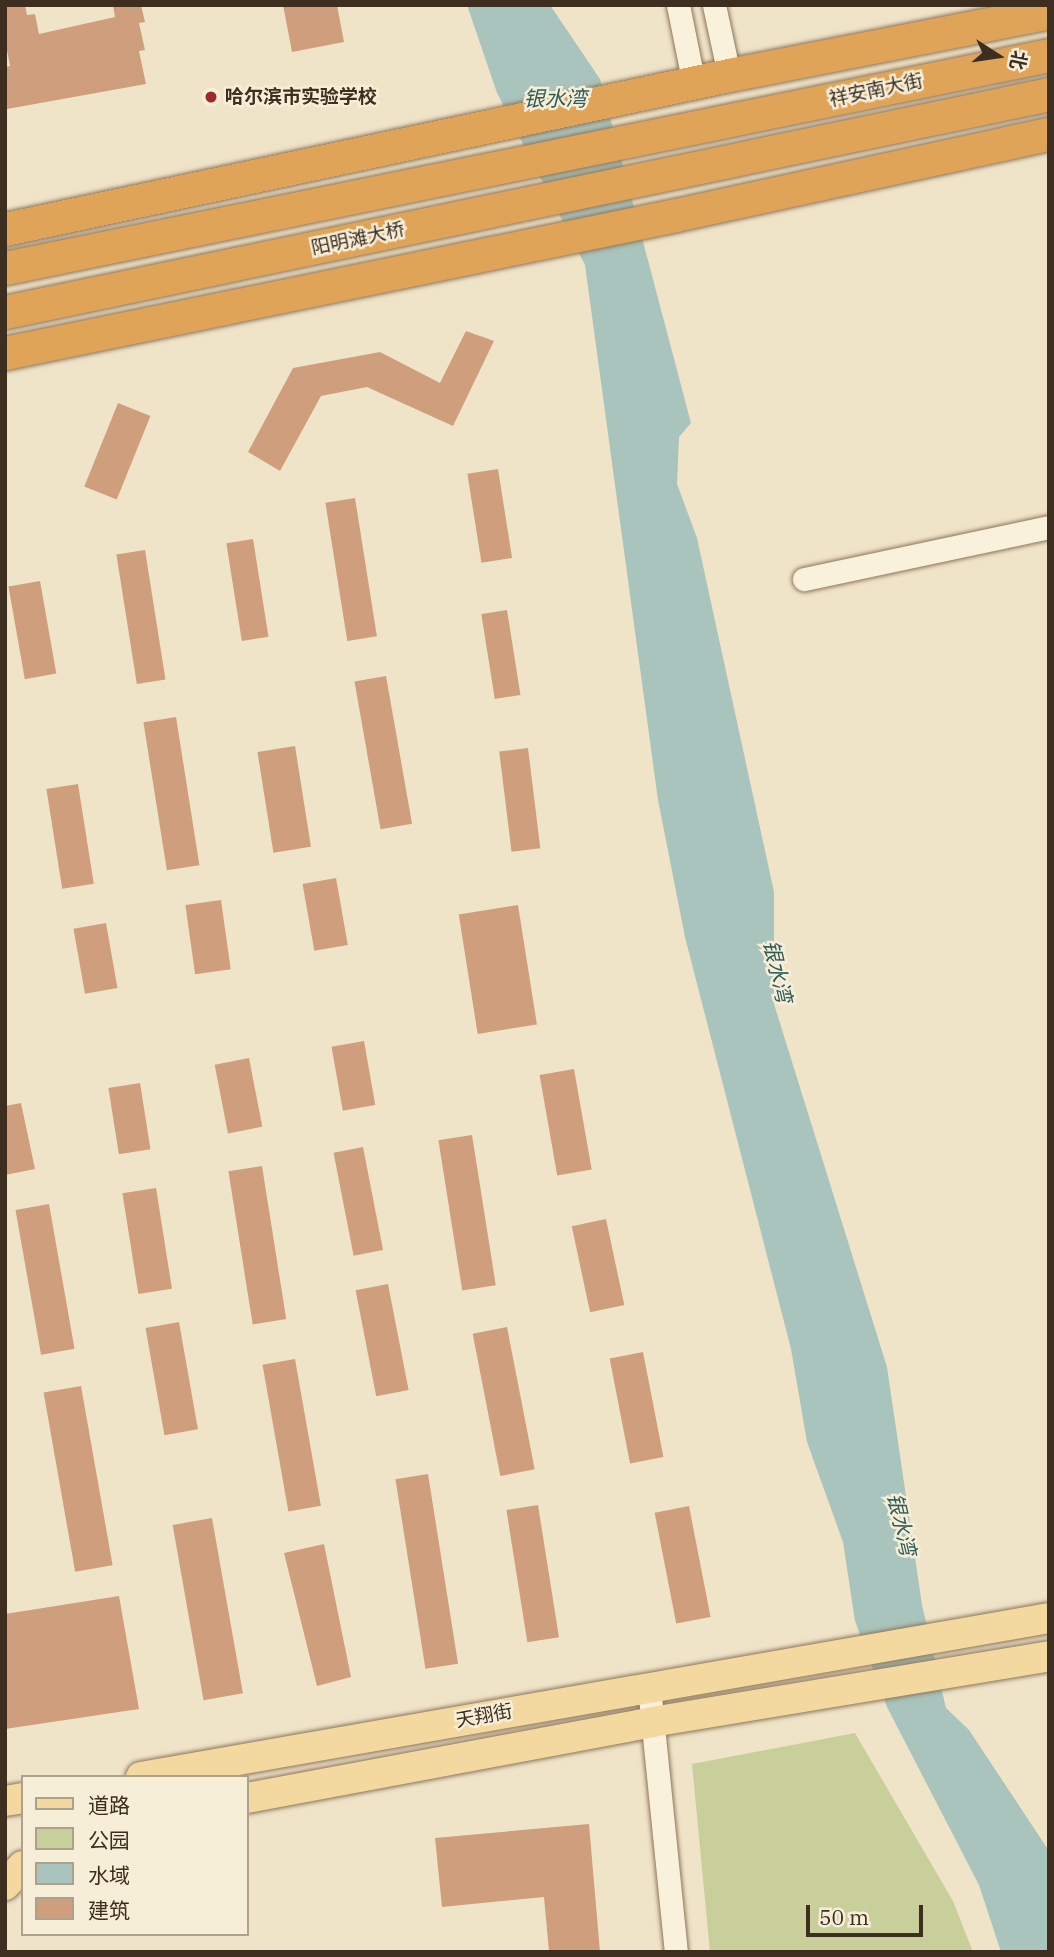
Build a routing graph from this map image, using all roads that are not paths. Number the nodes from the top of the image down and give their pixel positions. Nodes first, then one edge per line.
1 (678, 5) edge
2 (714, 5) edge
3 (1049, 12) edge
4 (1049, 42) edge
5 (1049, 55) edge
6 (991, 67) junction
7 (729, 75) junction
8 (694, 84) junction
9 (906, 84) junction
10 (1049, 94) edge
11 (628, 103) junction
12 (1049, 109) edge
13 (969, 111) junction
14 (1049, 134) edge
15 (472, 149) junction
16 (711, 165) joint
17 (5, 229) edge
18 (5, 240) edge
19 (5, 268) edge
20 (5, 312) edge
21 (5, 353) edge
22 (1049, 527) edge
23 (804, 579) dead end
24 (1049, 1618) edge
25 (1049, 1656) edge
26 (649, 1687) junction
27 (652, 1722) junction
28 (152, 1775) edge
29 (248, 1798) edge
30 (21, 1868) edge
31 (5, 1885) edge
32 (676, 1952) edge

1 - 8 street
2 - 7 street
3 - 7 highway
4 - 6 highway
5 - 6 highway, 祥安南大街
6 - 9 highway, 祥安南大街
7 - 8 highway
8 - 11 highway
9 - 11 highway
9 - 15 highway, 祥安南大街
10 - 13 highway, 祥安南大街
11 - 15 highway
12 - 13 highway
13 - 16 highway, 祥安南大街
14 - 21 highway
15 - 17 highway
15 - 18 highway
15 - 19 highway
16 - 20 highway, 阳明滩大桥
22 - 23 street
24 - 26 main road, 天翔街
25 - 27 main road, 天翔街
26 - 27 street
26 - 28 main road, 天翔街
27 - 29 main road, 天翔街
27 - 32 street
30 - 31 main road

